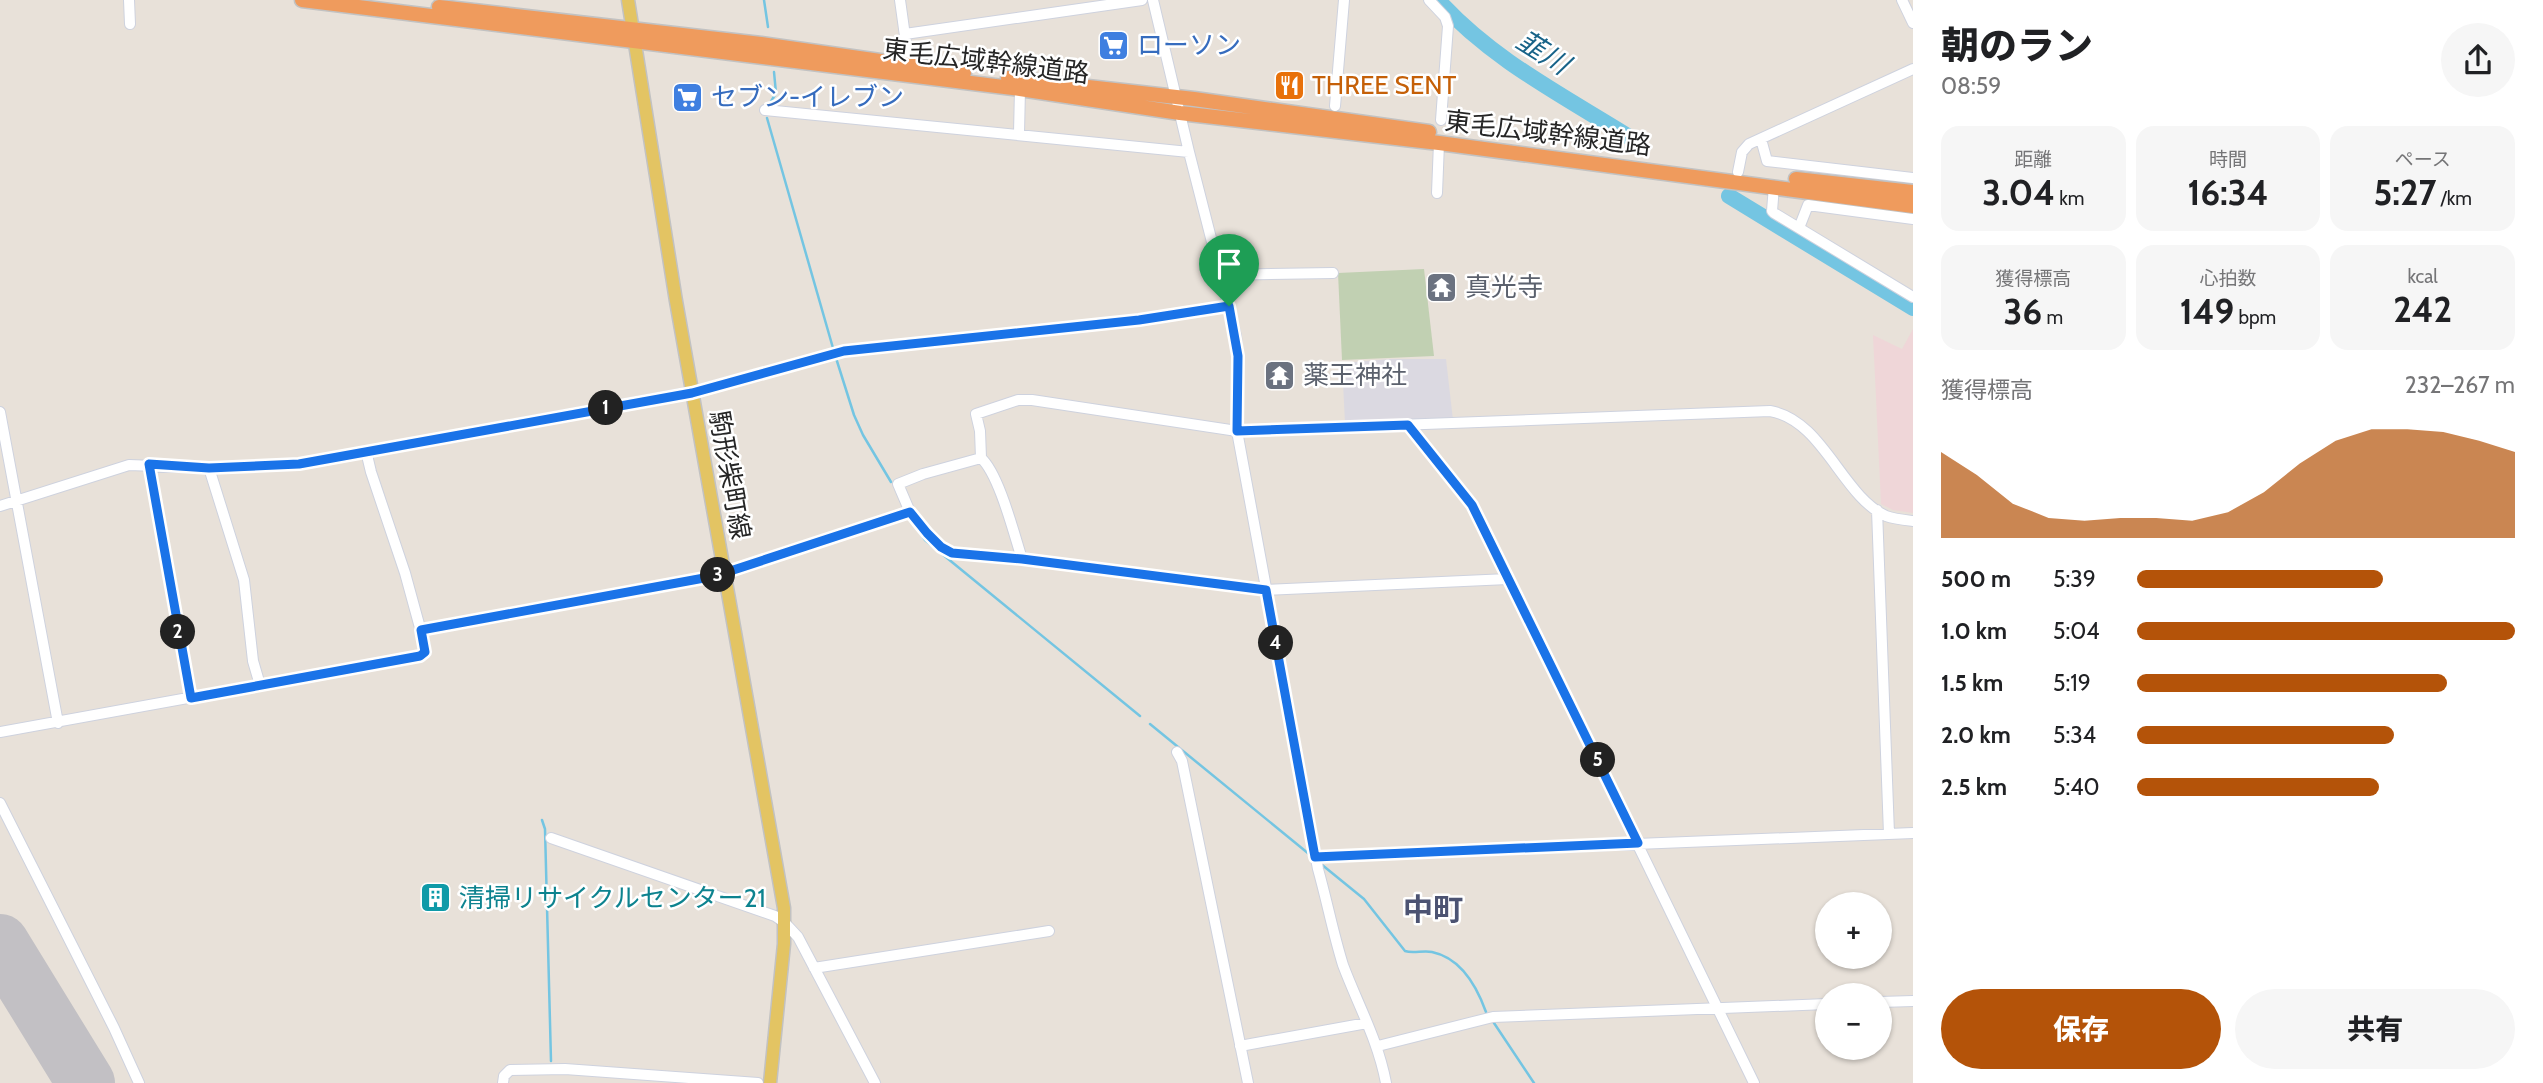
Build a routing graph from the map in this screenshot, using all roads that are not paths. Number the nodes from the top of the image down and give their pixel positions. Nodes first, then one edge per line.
1 (129, 0) edge
2 (302, 0) edge
3 (387, 0) edge
4 (628, 0) edge
5 (900, 0) edge
6 (1142, 0) edge
7 (1153, 0) edge
8 (1344, 0) edge
9 (1429, 0) edge
10 (1902, 0) edge
11 (1913, 23) edge
12 (130, 24) dead end
13 (905, 34) junction
14 (634, 36) junction
15 (909, 65) junction
16 (1913, 69) edge
17 (1020, 89) junction
18 (1175, 97) junction
19 (1335, 106) dead end
20 (765, 110) dead end
21 (1180, 113) junction
22 (1441, 120) dead end
23 (1019, 134) junction
24 (1761, 139) junction
25 (1439, 143) junction
26 (1189, 152) junction
27 (1738, 172) junction
28 (1913, 178) edge
29 (1774, 186) junction
30 (1913, 192) edge
31 (1437, 193) dead end
32 (1913, 206) edge
33 (1913, 219) edge
34 (1800, 228) junction
35 (1334, 273) dead end
36 (1220, 275) junction
37 (1913, 297) edge
38 (1229, 306) junction
39 (692, 393) junction
40 (0, 412) edge
41 (1408, 425) junction
42 (1237, 431) junction
43 (366, 451) junction
44 (981, 458) junction
45 (149, 464) junction
46 (209, 468) junction
47 (17, 499) junction
48 (0, 506) edge
49 (1877, 510) junction
50 (910, 512) junction
51 (1913, 521) edge
52 (1022, 559) junction
53 (725, 573) junction
54 (1508, 579) junction
55 (1266, 590) junction
56 (421, 630) junction
57 (260, 685) junction
58 (191, 698) junction
59 (58, 723) junction
60 (0, 732) edge
61 (1177, 752) dead end
62 (0, 803) edge
63 (1913, 833) edge
64 (1889, 834) junction
65 (551, 838) dead end
66 (1638, 843) junction
67 (1315, 857) junction
68 (785, 923) junction
69 (1049, 931) dead end
70 (814, 968) junction
71 (1913, 1000) edge
72 (1892, 1001) edge
73 (1815, 1005) edge
74 (1718, 1009) junction
75 (1367, 1023) junction
76 (1240, 1046) junction
77 (1378, 1046) junction
78 (504, 1079) edge
79 (139, 1083) edge
80 (678, 1083) edge
81 (758, 1083) edge
82 (770, 1083) edge
83 (875, 1083) edge
84 (1248, 1083) edge
85 (1386, 1083) edge
86 (1754, 1083) edge

1 - 12 street
2 - 14 highway, 東毛広域幹線道路
3 - 14 highway, 東毛広域幹線道路
4 - 14 main road, 駒形柴町線
5 - 13 street
6 - 13 street
7 - 18 street
8 - 19 street
9 - 22 street
10 - 11 street
13 - 15 street
14 - 15 highway, 東毛広域幹線道路
14 - 17 highway, 東毛広域幹線道路
14 - 39 main road, 駒形柴町線
15 - 18 highway, 東毛広域幹線道路
16 - 24 street
17 - 21 highway, 東毛広域幹線道路
17 - 23 street
18 - 21 street
18 - 27 highway, 東毛広域幹線道路
20 - 23 street
21 - 25 highway, 東毛広域幹線道路
21 - 26 street
23 - 26 street
24 - 27 street
24 - 28 street
25 - 29 highway, 東毛広域幹線道路
25 - 31 street
26 - 36 street
27 - 30 highway, 東毛広域幹線道路
29 - 32 highway, 東毛広域幹線道路
29 - 34 street
33 - 34 street
34 - 37 street
35 - 36 street
36 - 38 street
38 - 39 street
38 - 42 street
39 - 43 street
39 - 53 main road, 駒形柴町線
40 - 47 street
41 - 42 street
41 - 49 street
41 - 54 street
42 - 44 street
42 - 55 street
43 - 46 street
43 - 56 street
44 - 50 street
44 - 52 street
45 - 46 street
45 - 47 street
45 - 58 street
46 - 57 street
47 - 48 street
47 - 59 street
49 - 51 street
49 - 64 street
50 - 52 street
50 - 53 street
52 - 55 street
53 - 56 street
53 - 68 main road, 駒形柴町線
54 - 55 street
54 - 66 street
55 - 67 street
56 - 57 street
57 - 58 street
58 - 59 street
59 - 60 street
61 - 76 street
62 - 79 street
63 - 64 street
64 - 66 street
65 - 68 street
66 - 67 street
66 - 74 street
67 - 75 street
68 - 70 street
68 - 82 main road, 駒形柴町線
69 - 70 street
70 - 83 street
71 - 72 street
73 - 74 street
74 - 77 street
74 - 86 street
75 - 76 street
75 - 77 street
76 - 84 street
77 - 85 street
78 - 80 street
78 - 81 street

